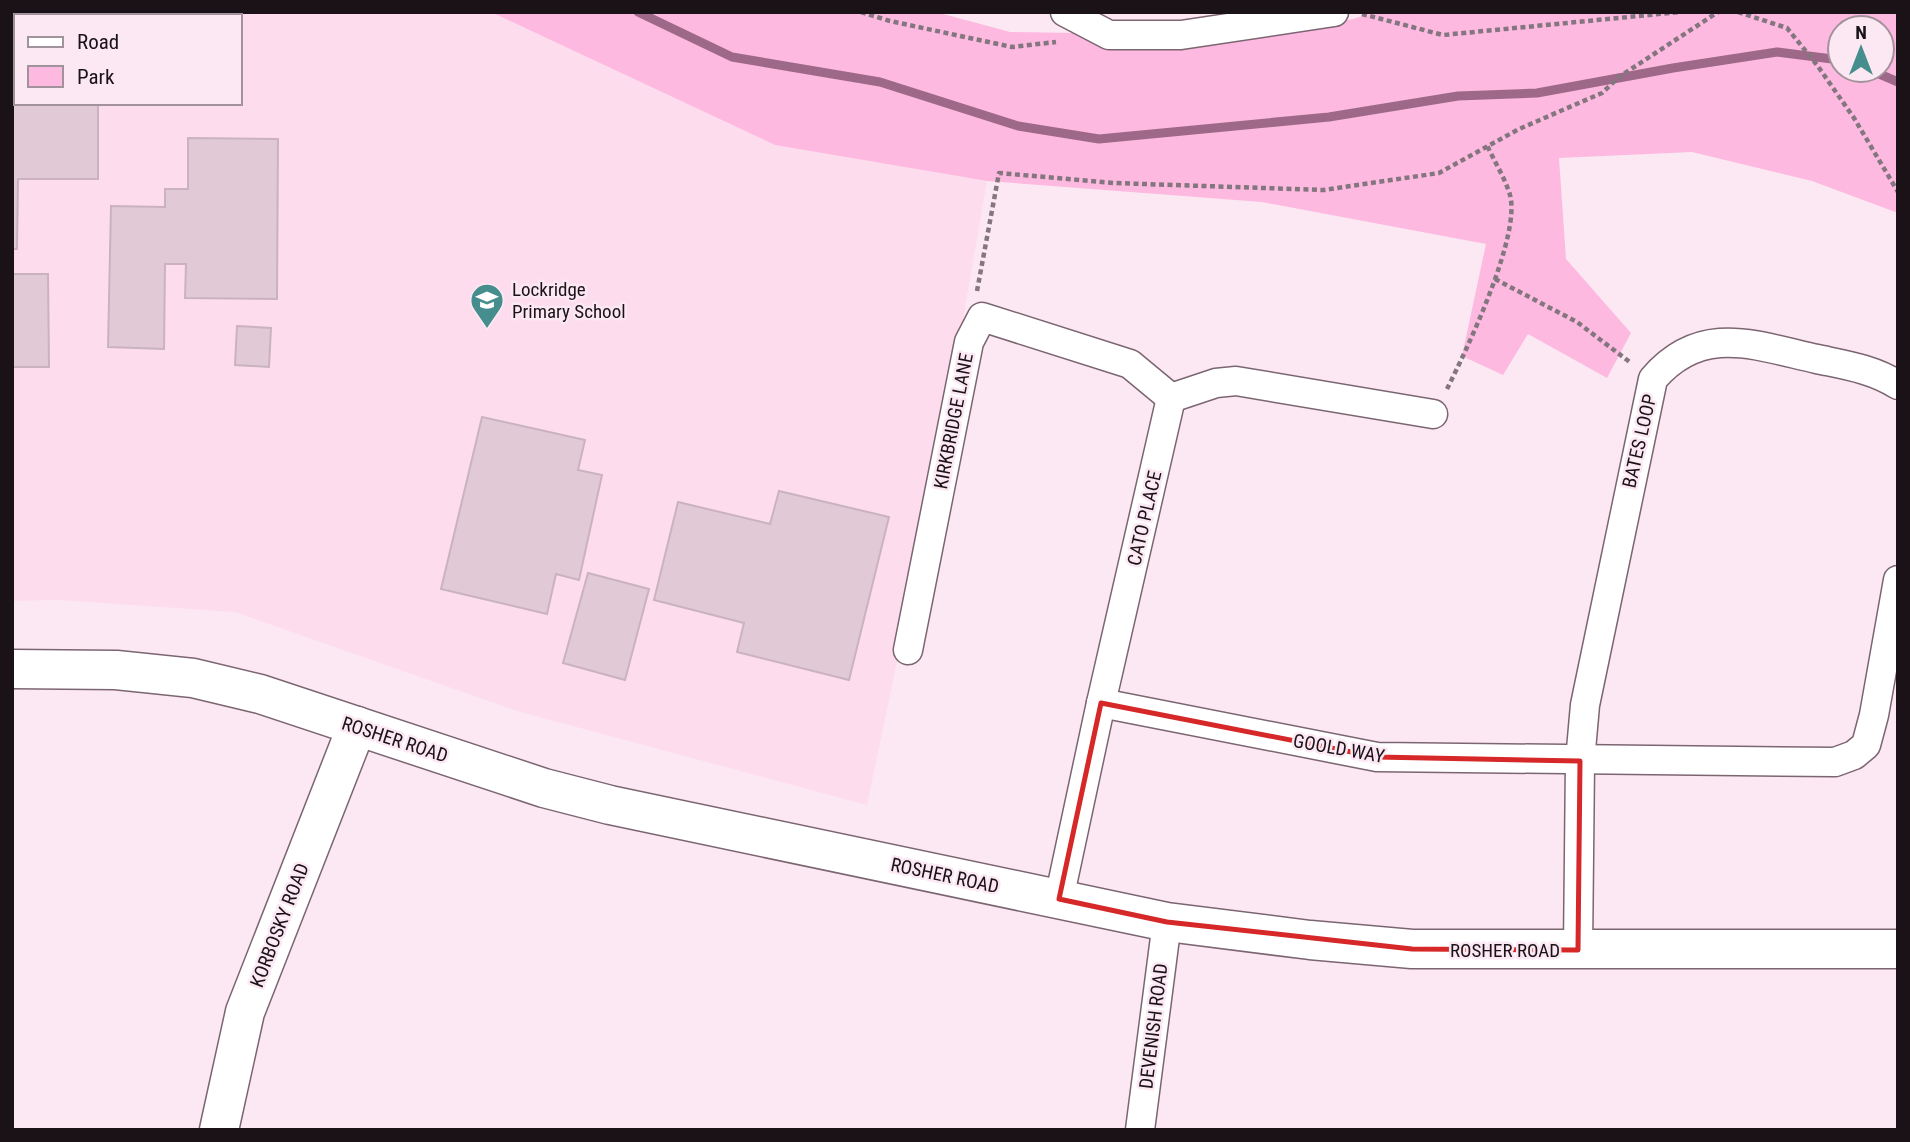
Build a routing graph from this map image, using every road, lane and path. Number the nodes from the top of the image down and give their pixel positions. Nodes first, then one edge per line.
1 (861, 12) edge
2 (1065, 12) edge
3 (1334, 12) edge
4 (1354, 12) edge
5 (1679, 12) edge
6 (1718, 12) edge
7 (1738, 12) edge
8 (1110, 36) junction
9 (1487, 145) junction
10 (1898, 192) edge
11 (1495, 279) junction
12 (982, 317) junction
13 (1653, 379) junction
14 (1898, 384) edge
15 (1171, 398) junction
16 (1433, 414) joint
17 (1898, 580) edge
18 (908, 650) dead end
19 (12, 669) edge
20 (1101, 703) junction
21 (357, 726) junction
22 (1580, 761) junction
23 (1059, 899) junction
24 (1167, 922) junction
25 (1898, 949) edge
26 (1578, 950) junction
27 (219, 1130) edge
28 (1140, 1130) edge

1 - 8 path
2 - 8 street
3 - 8 street
4 - 5 path
6 - 9 path
7 - 10 path
9 - 11 path
9 - 12 path
11 - 13 path
11 - 16 path
12 - 15 street
12 - 18 street, KIRKBRIDGE LANE
13 - 14 street, BATES LOOP
13 - 22 street, BATES LOOP
15 - 16 street
15 - 20 street, CATO PLACE
17 - 22 street
19 - 21 street, ROSHER ROAD
20 - 22 street, GOOLD WAY
20 - 23 street, CATO PLACE
21 - 23 street, ROSHER ROAD
21 - 27 street, KORBOSKY ROAD
22 - 26 street, BATES LOOP
23 - 24 street, ROSHER ROAD
24 - 26 street, ROSHER ROAD
24 - 28 street, DEVENISH ROAD
25 - 26 street, ROSHER ROAD

